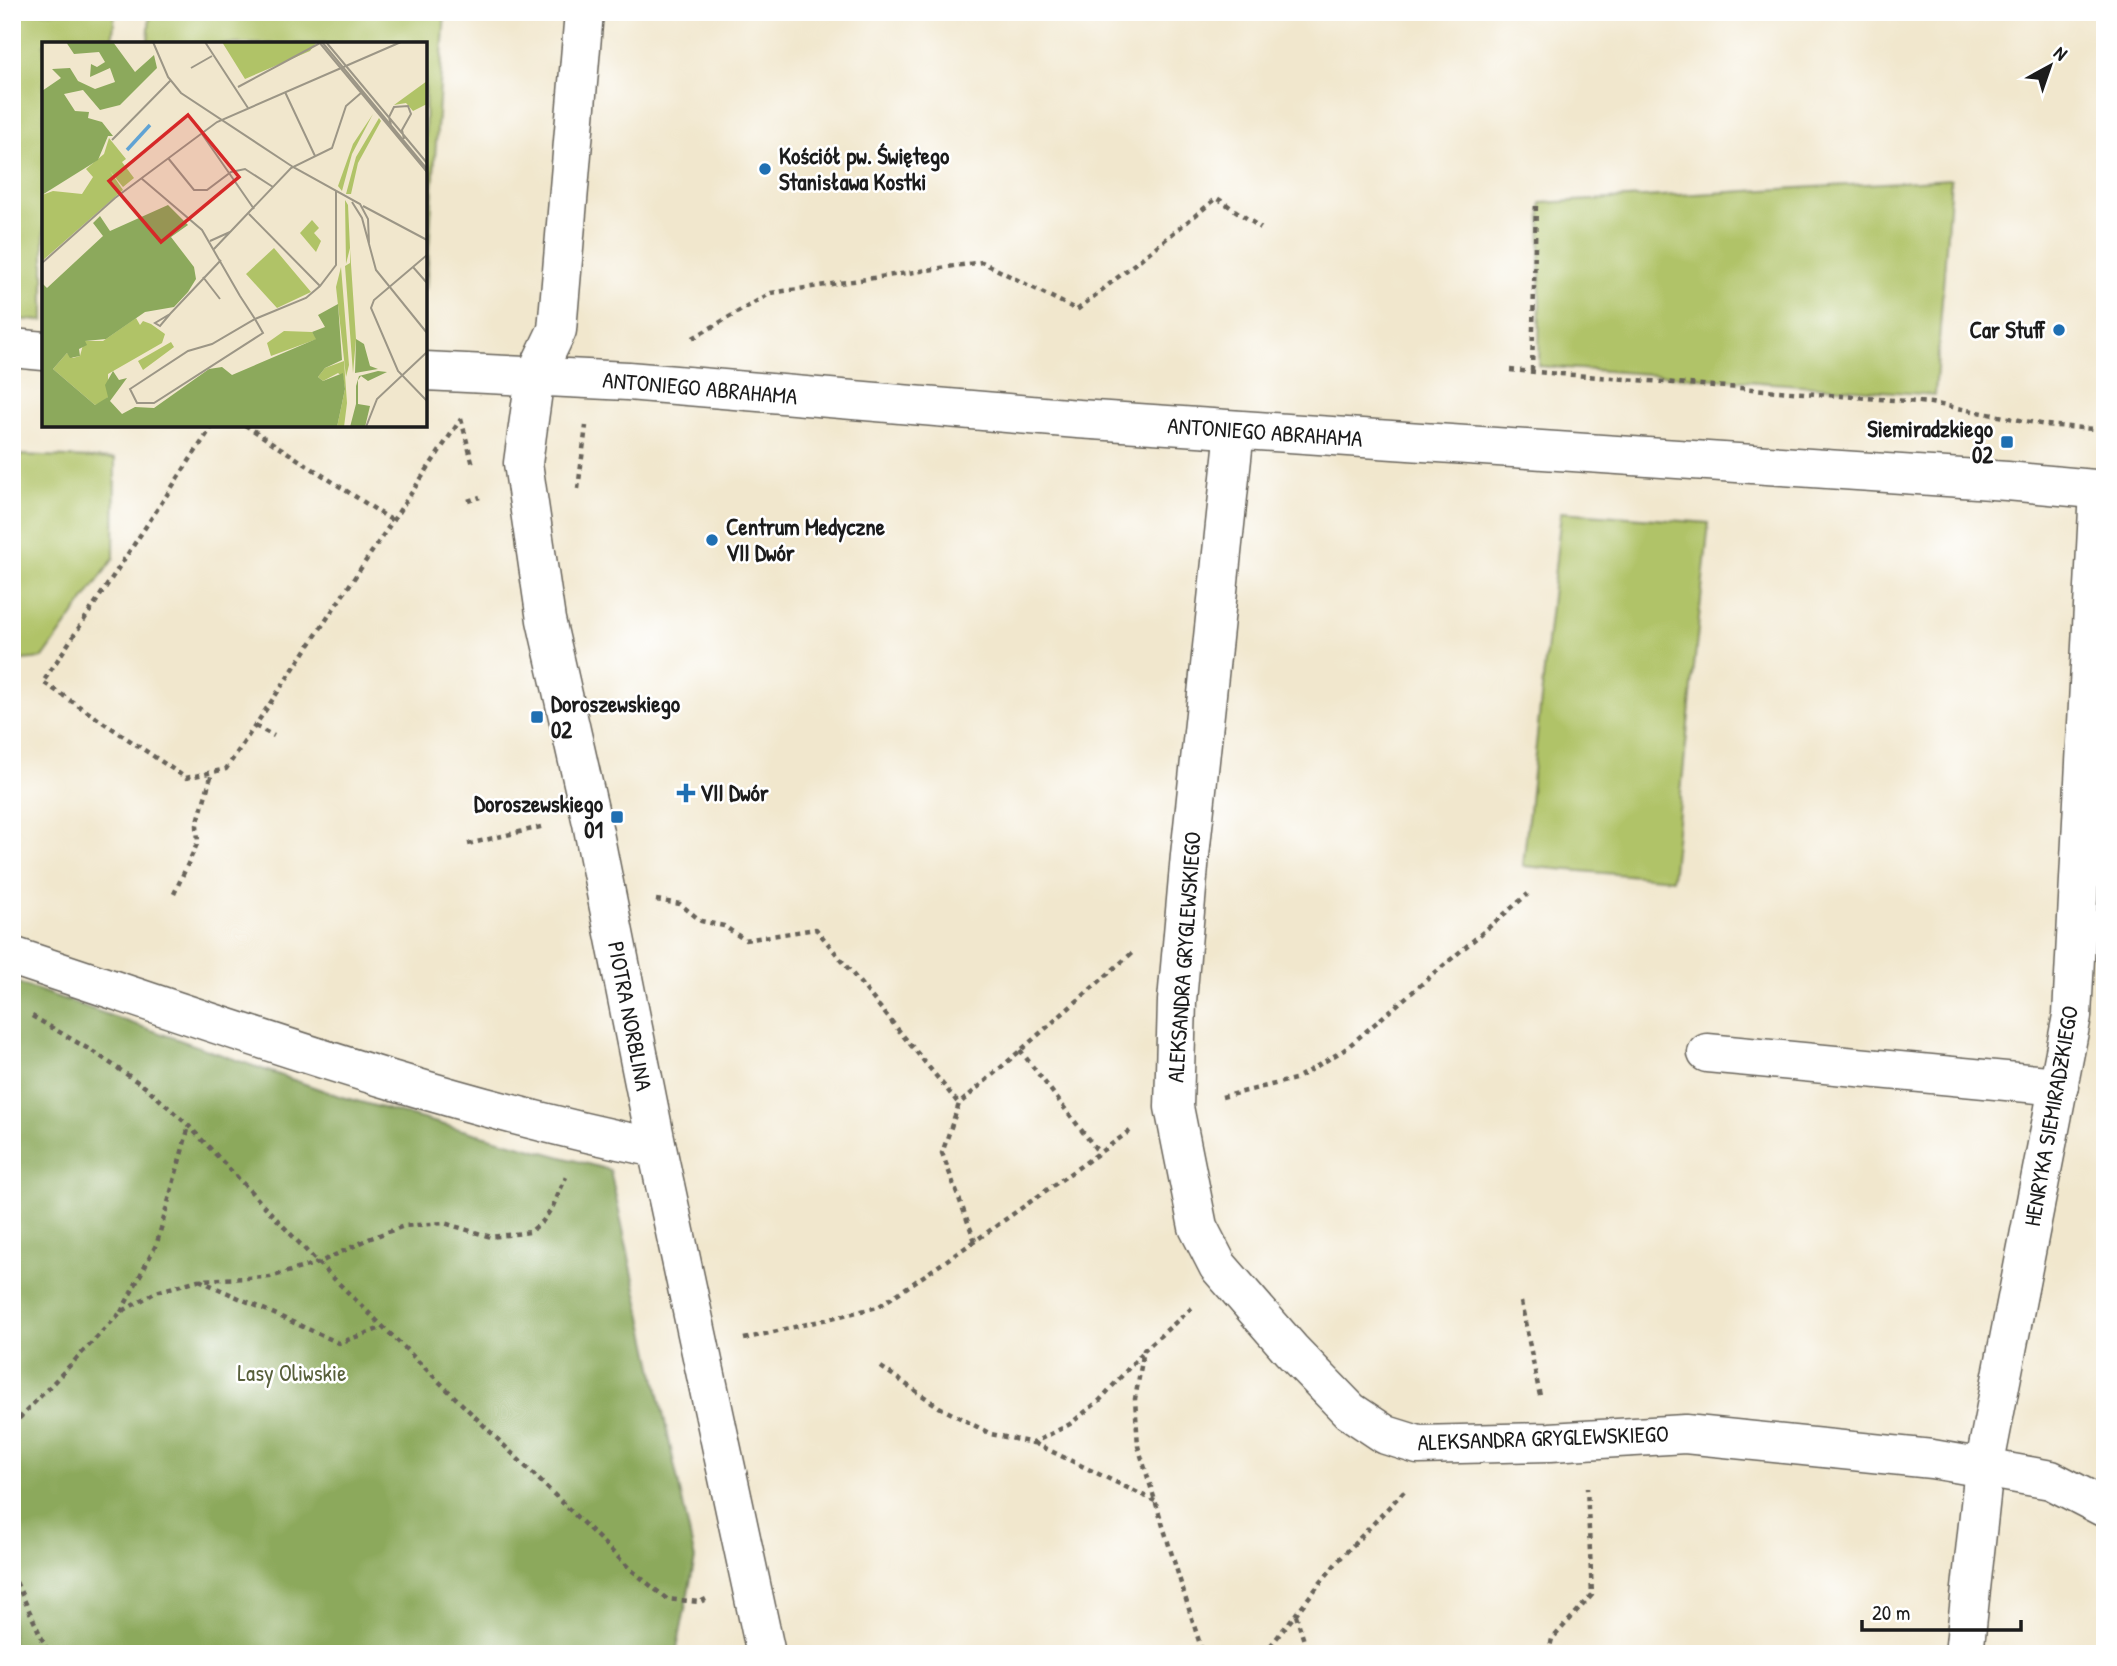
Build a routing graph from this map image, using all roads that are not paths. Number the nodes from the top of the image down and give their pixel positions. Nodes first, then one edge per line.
1 (584, 12) edge
2 (12, 348) edge
3 (42, 351) edge
4 (427, 371) edge
5 (535, 376) junction
6 (1235, 430) junction
7 (2102, 490) edge
8 (12, 956) edge
9 (1707, 1053) dead end
10 (2059, 1086) junction
11 (657, 1149) junction
12 (1984, 1468) junction
13 (2105, 1508) edge
14 (766, 1654) edge
15 (1964, 1654) edge

1 - 5 street, PIOTRA NORBLINA
2 - 3 street
4 - 5 street, ANTONIEGO ABRAHAMA
5 - 6 street, ANTONIEGO ABRAHAMA
5 - 11 street, PIOTRA NORBLINA
6 - 7 street, ANTONIEGO ABRAHAMA
6 - 12 street, ALEKSANDRA GRYGLEWSKIEGO
7 - 10 street, HENRYKA SIEMIRADZKIEGO
8 - 11 street
9 - 10 street
10 - 12 street, HENRYKA SIEMIRADZKIEGO
11 - 14 street, PIOTRA NORBLINA
12 - 13 street, ALEKSANDRA GRYGLEWSKIEGO
12 - 15 street, HENRYKA SIEMIRADZKIEGO

